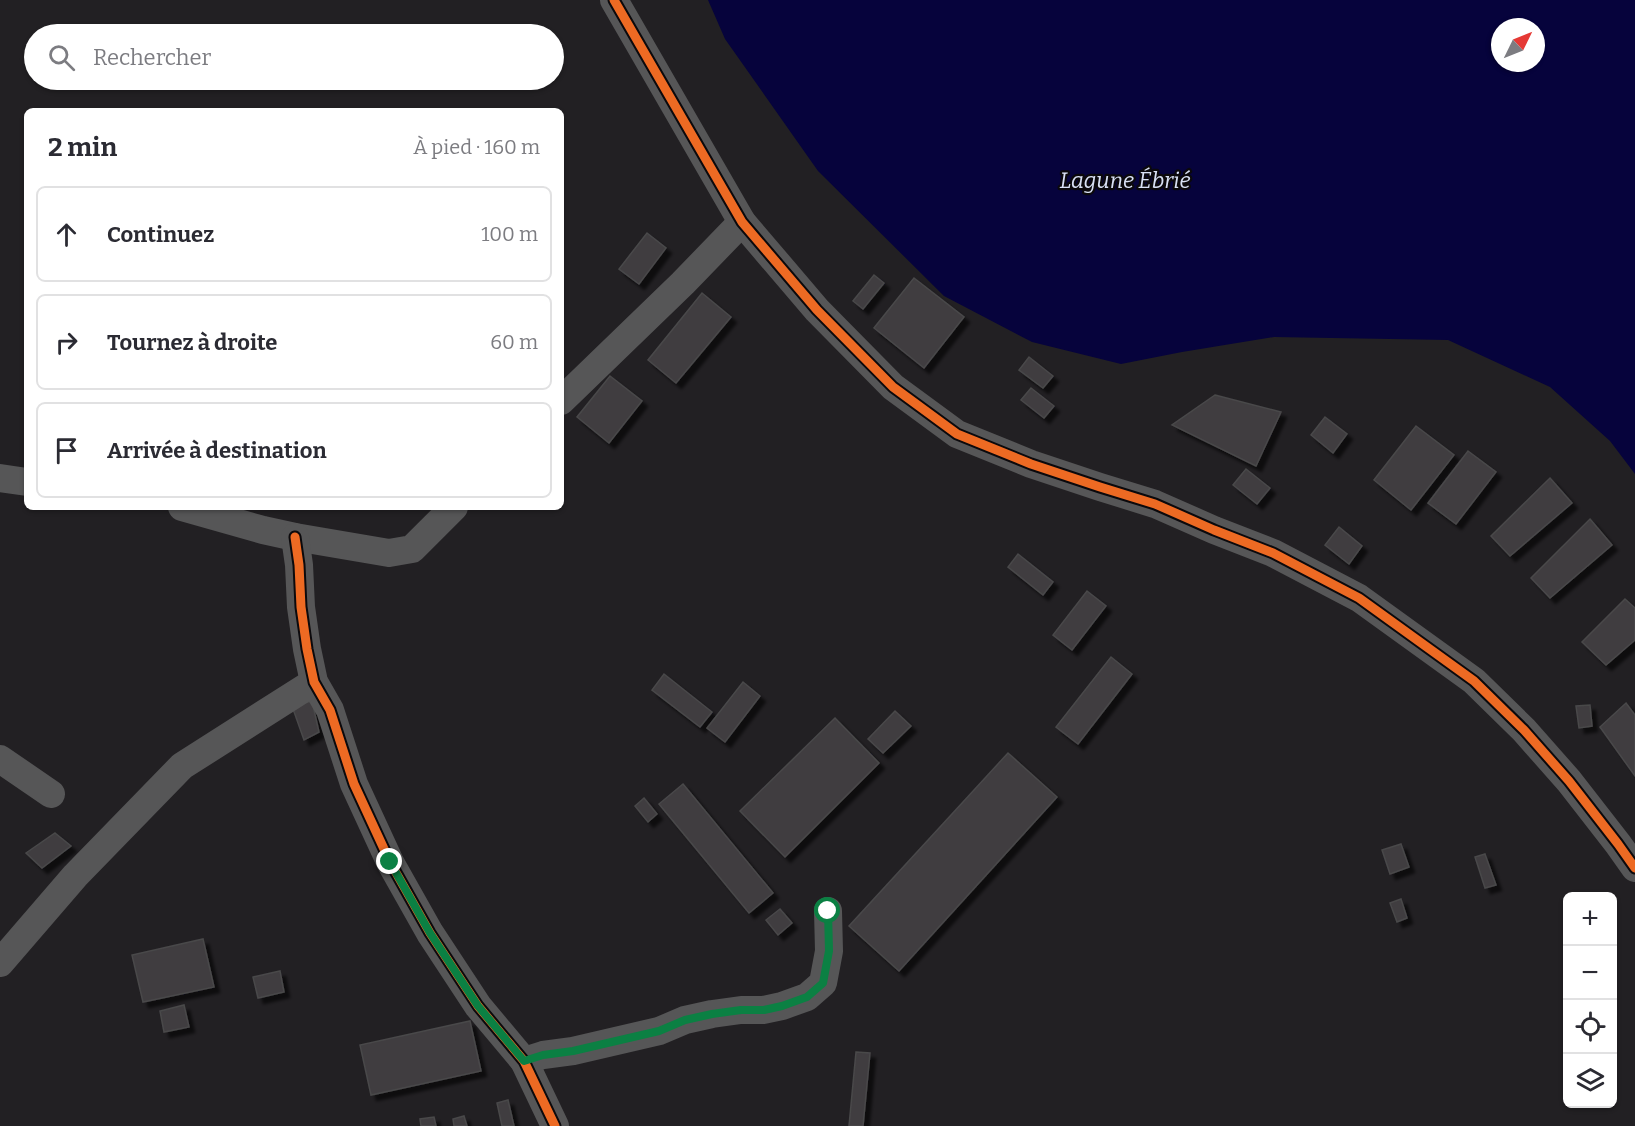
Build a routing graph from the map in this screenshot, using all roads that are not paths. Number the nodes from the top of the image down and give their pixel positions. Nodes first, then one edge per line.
1 (614, 0) edge
2 (742, 222) junction
3 (564, 398) edge
4 (0, 478) edge
5 (24, 482) edge
6 (193, 510) edge
7 (451, 510) edge
8 (295, 537) junction
9 (314, 682) junction
10 (0, 759) edge
11 (51, 794) dead end
12 (1635, 868) edge
13 (828, 911) dead end
14 (0, 963) edge
15 (524, 1061) junction
16 (555, 1126) edge

1 - 2 street
2 - 3 street
2 - 12 street
4 - 5 street
6 - 8 street
7 - 8 street
8 - 9 street
9 - 14 street
9 - 15 street
10 - 11 street
13 - 15 street
15 - 16 street

